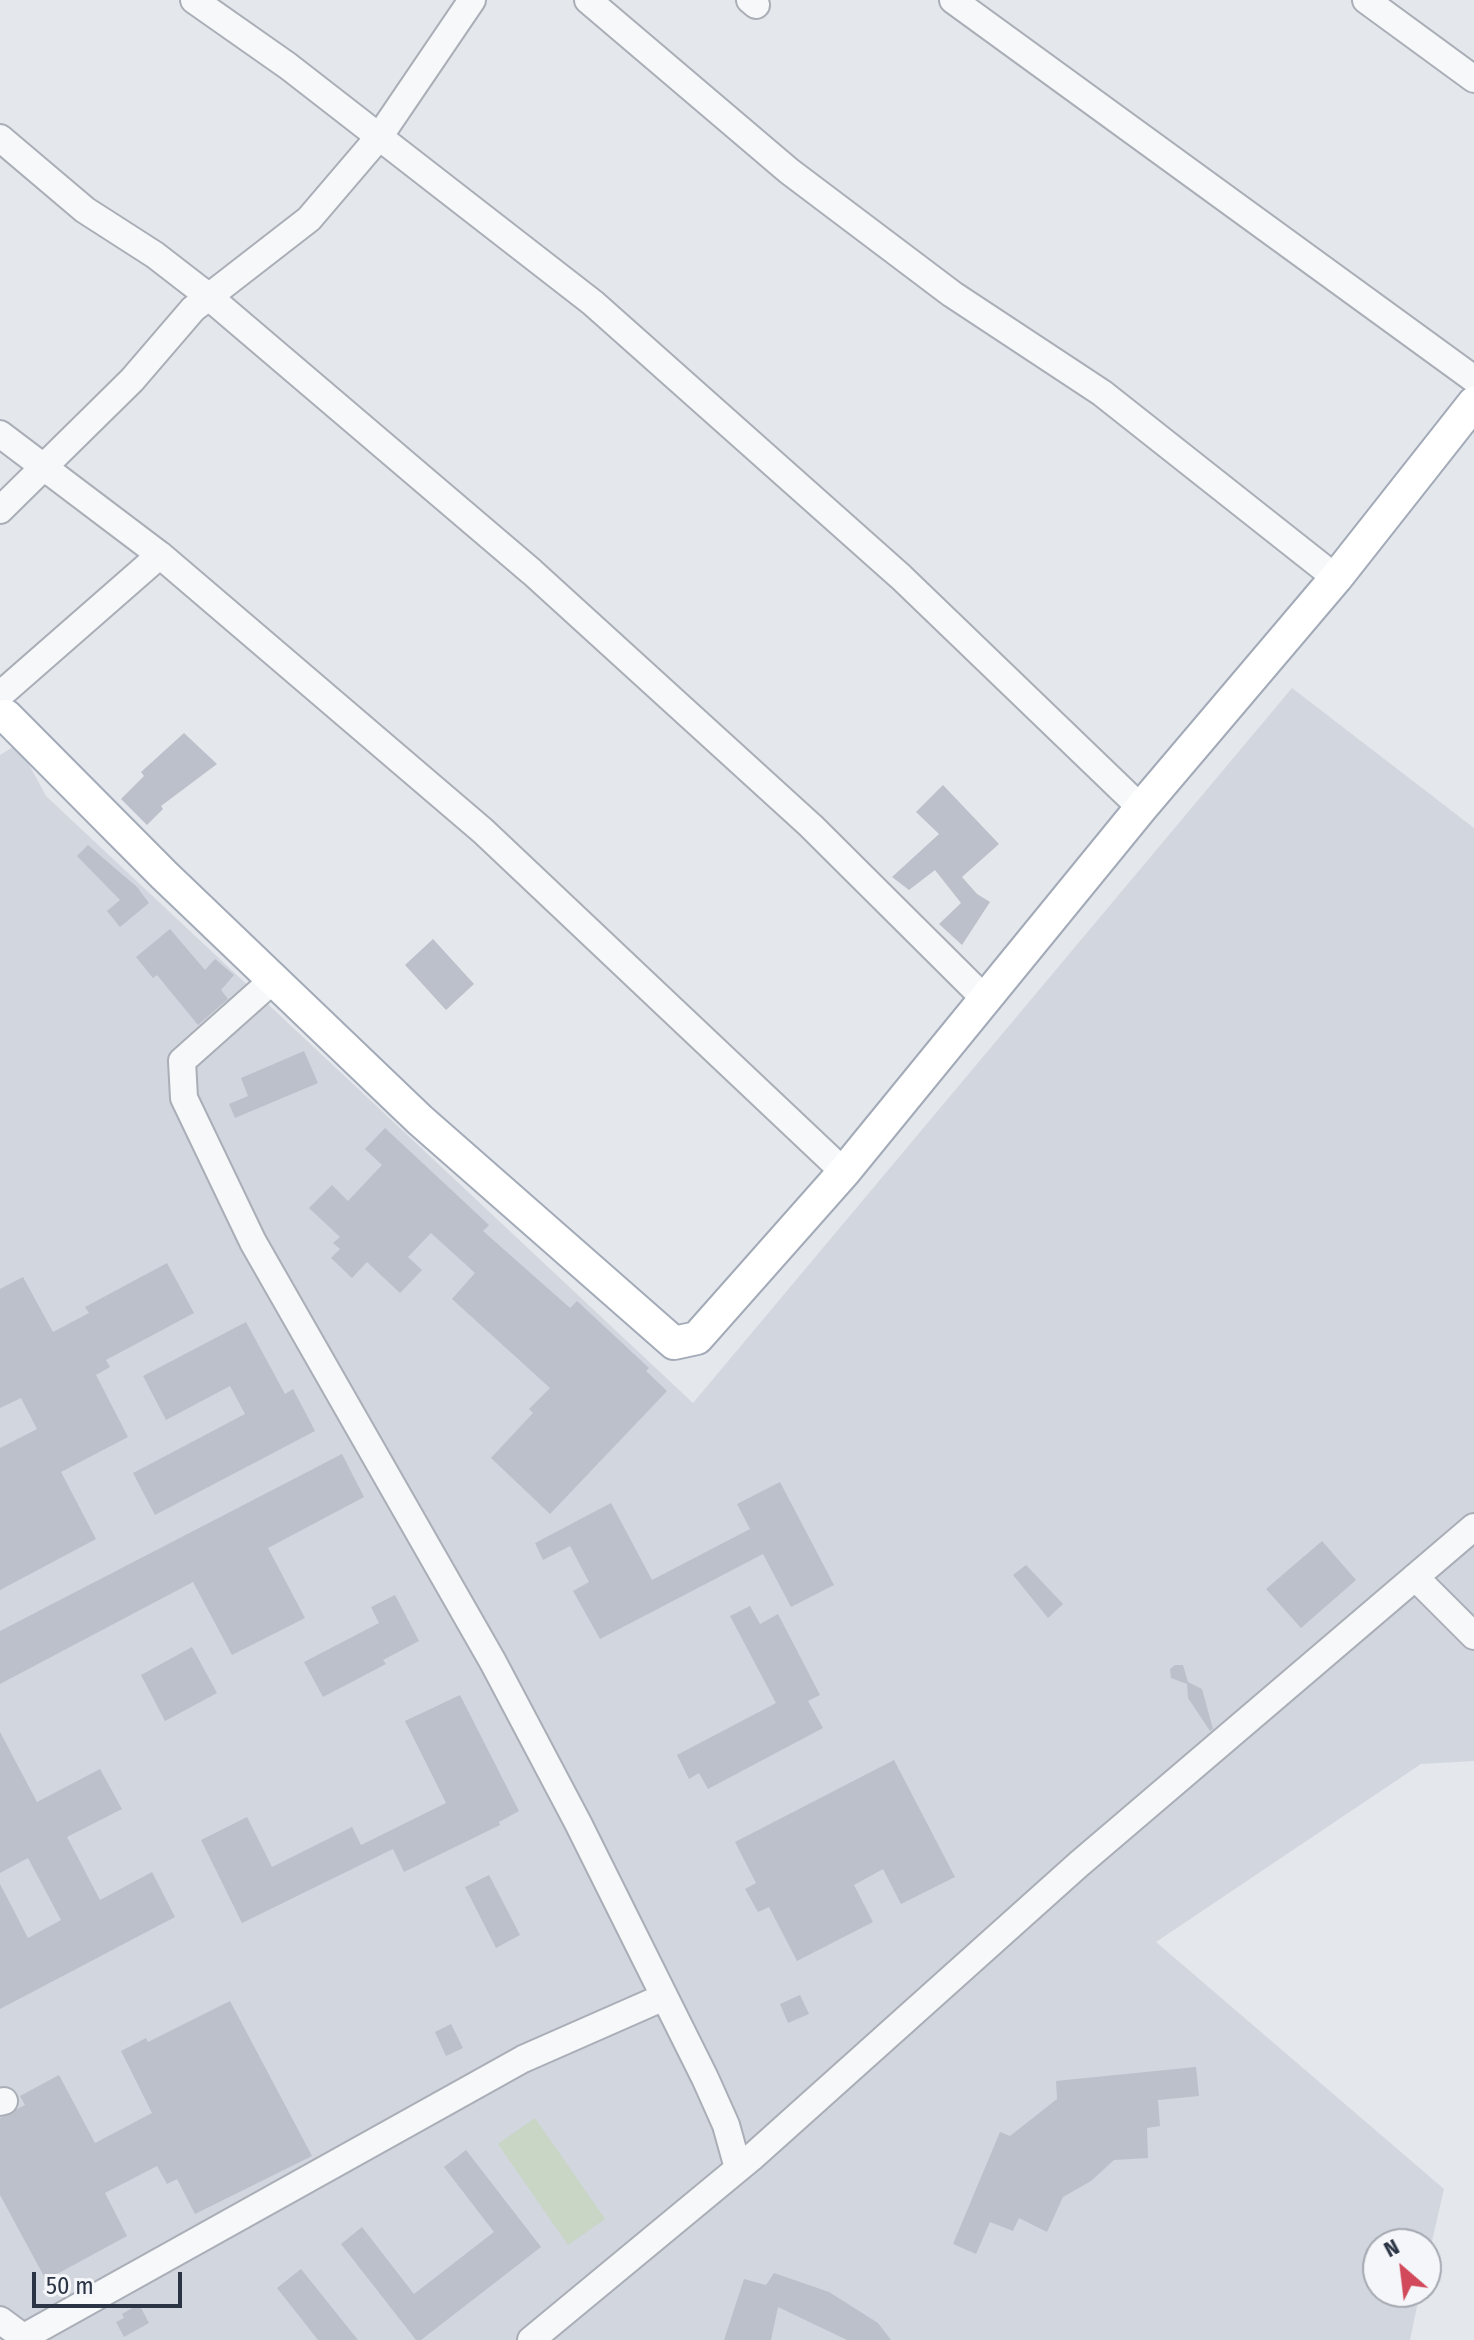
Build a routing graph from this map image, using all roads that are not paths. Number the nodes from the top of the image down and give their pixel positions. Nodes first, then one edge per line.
1 (194, 0) edge
2 (472, 0) edge
3 (588, 0) edge
4 (953, 0) edge
5 (1366, 0) edge
6 (1474, 79) edge
7 (379, 137) junction
8 (0, 138) edge
9 (208, 296) junction
10 (1474, 379) edge
11 (1474, 403) edge
12 (0, 434) edge
13 (41, 468) junction
14 (0, 510) edge
15 (160, 555) junction
16 (1336, 578) junction
17 (2, 710) edge
18 (1141, 808) junction
19 (273, 980) junction
20 (985, 999) junction
21 (844, 1172) junction
22 (1474, 1527) edge
23 (1415, 1577) junction
24 (1474, 1636) edge
25 (664, 1997) junction
26 (738, 2168) junction
27 (0, 2320) edge
28 (26, 2338) edge
29 (531, 2340) edge

1 - 7 street
2 - 7 street
3 - 16 street
4 - 10 street
5 - 6 street
7 - 9 street
7 - 18 street
8 - 9 street
9 - 13 street
9 - 20 street
11 - 16 main road
12 - 13 street
13 - 14 street
13 - 15 street
15 - 17 street
15 - 21 street
16 - 18 main road
17 - 19 main road
18 - 20 main road
19 - 21 main road
19 - 25 street
20 - 21 main road
22 - 23 street
23 - 24 street
23 - 26 street
25 - 26 street
25 - 28 street
26 - 29 street
27 - 28 street

